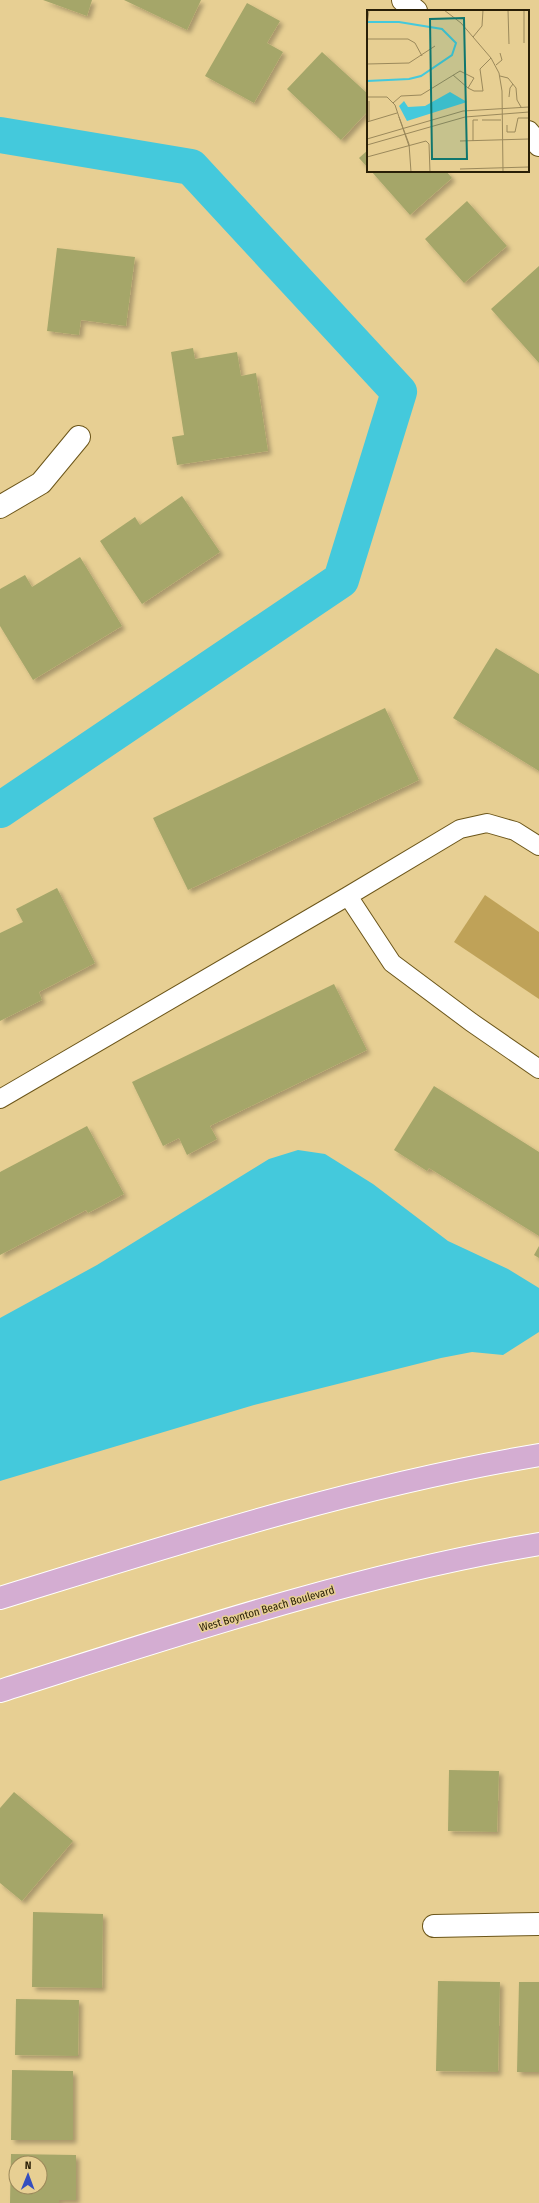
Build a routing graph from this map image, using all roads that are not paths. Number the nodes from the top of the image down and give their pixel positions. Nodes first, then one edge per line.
1 (403, 0) edge
2 (415, 10) edge
3 (529, 133) edge
4 (539, 145) edge
5 (79, 437) dead end
6 (0, 507) edge
7 (539, 846) edge
8 (348, 896) junction
9 (539, 1069) edge
10 (0, 1099) edge
11 (539, 1455) edge
12 (539, 1544) edge
13 (0, 1598) edge
14 (0, 1691) edge
15 (539, 1924) edge
16 (434, 1926) dead end

1 - 2 street
3 - 4 street
5 - 6 street
7 - 8 lane
8 - 9 lane
8 - 10 lane
11 - 13 main road
12 - 14 main road, West Boynton Beach Boulevard
15 - 16 street

